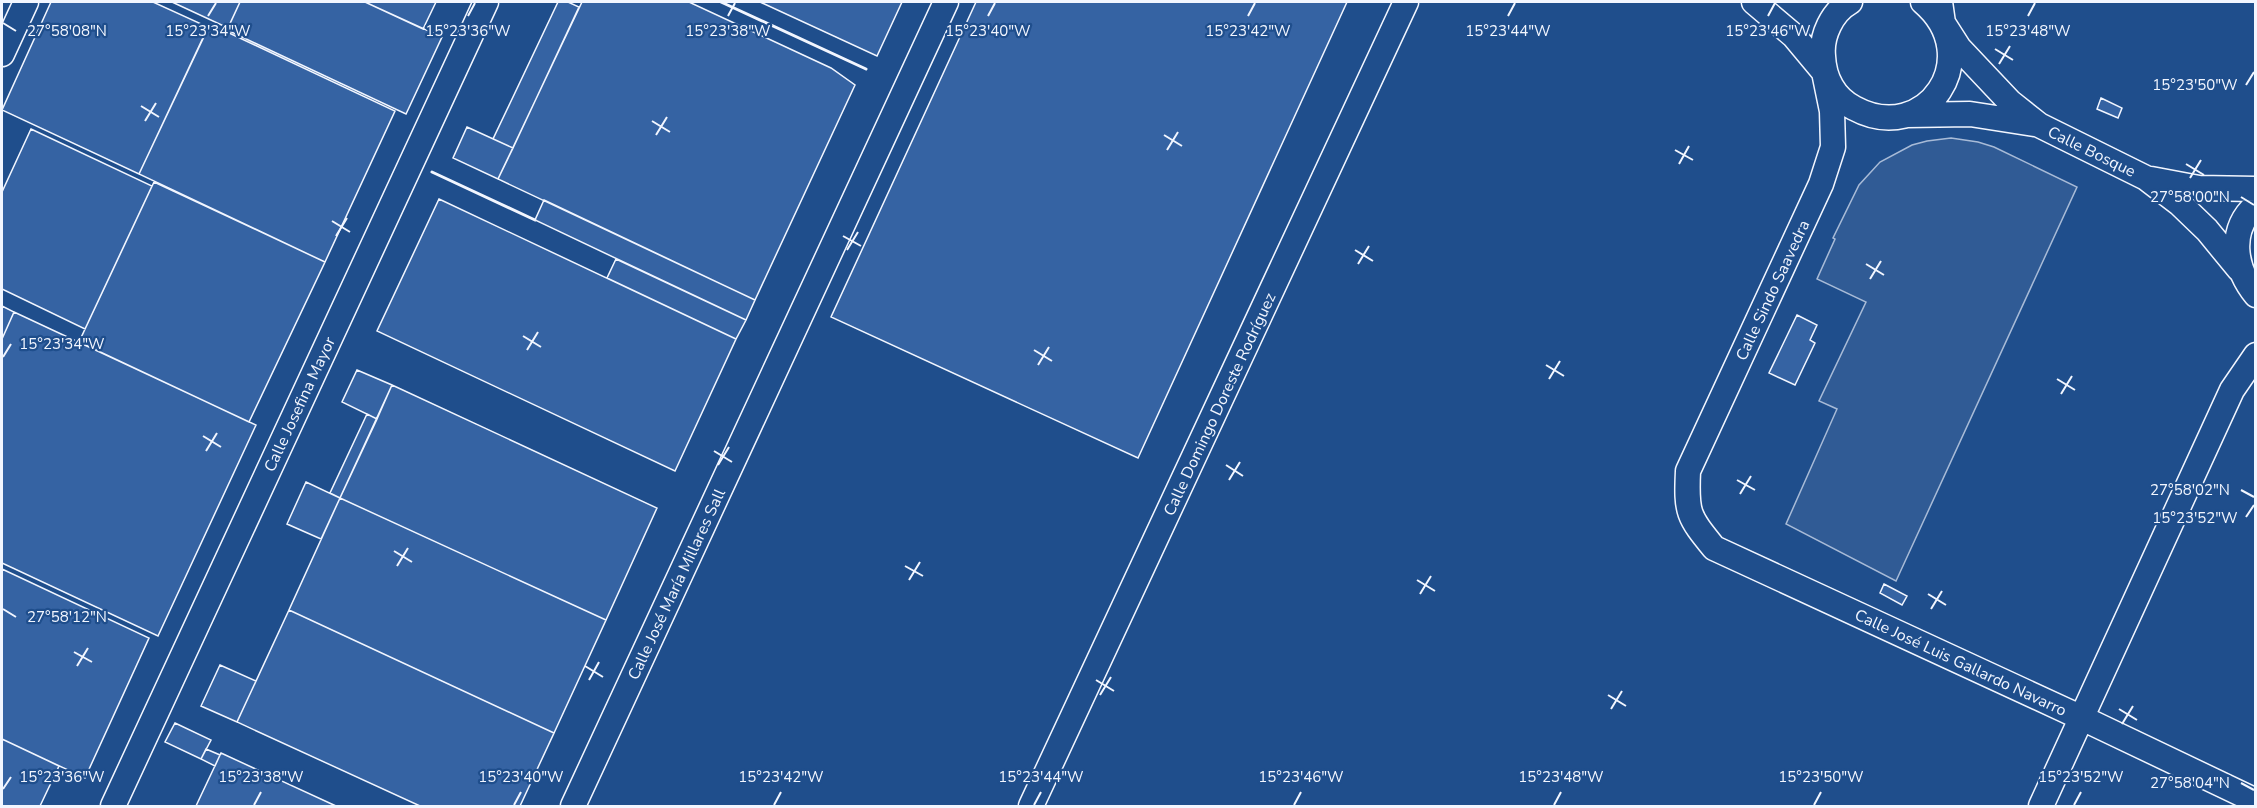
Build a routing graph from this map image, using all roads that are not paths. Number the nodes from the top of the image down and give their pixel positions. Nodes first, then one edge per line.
1 (26, 2) edge
2 (486, 2) edge
3 (946, 2) edge
4 (1406, 2) edge
5 (1754, 2) edge
6 (1850, 2) edge
7 (1923, 2) edge
8 (1941, 12) edge
9 (2, 54) edge
10 (1824, 72) junction
11 (1906, 116) junction
12 (2039, 124) junction
13 (2146, 178) junction
14 (2256, 189) edge
15 (2256, 205) edge
16 (2239, 269) junction
17 (2256, 295) edge
18 (2256, 355) edge
19 (1686, 504) joint
20 (2082, 718) junction
21 (2256, 801) edge
22 (112, 807) edge
23 (573, 807) edge
24 (1031, 807) edge
25 (2041, 807) edge

1 - 9 street
2 - 22 street, Calle Josefina Mayor
3 - 23 street, Calle José María Millares Sall
4 - 24 street, Calle Domingo Doreste Rodríguez
5 - 10 street
6 - 10 street, Calle Sindo Saavedra
7 - 8 street, Calle Bosque
8 - 11 street
8 - 12 street, Calle Bosque
10 - 11 street, Calle Bosque
10 - 19 street, Calle Sindo Saavedra
11 - 12 street, Calle Bosque
12 - 13 street, Calle Bosque
13 - 14 street, Calle Bosque
13 - 16 street, Calle Bosque
15 - 16 street
16 - 17 street, Calle Bosque
18 - 20 street
19 - 20 street, Calle José Luis Gallardo Navarro
20 - 21 street, Calle José Luis Gallardo Navarro
20 - 25 street

